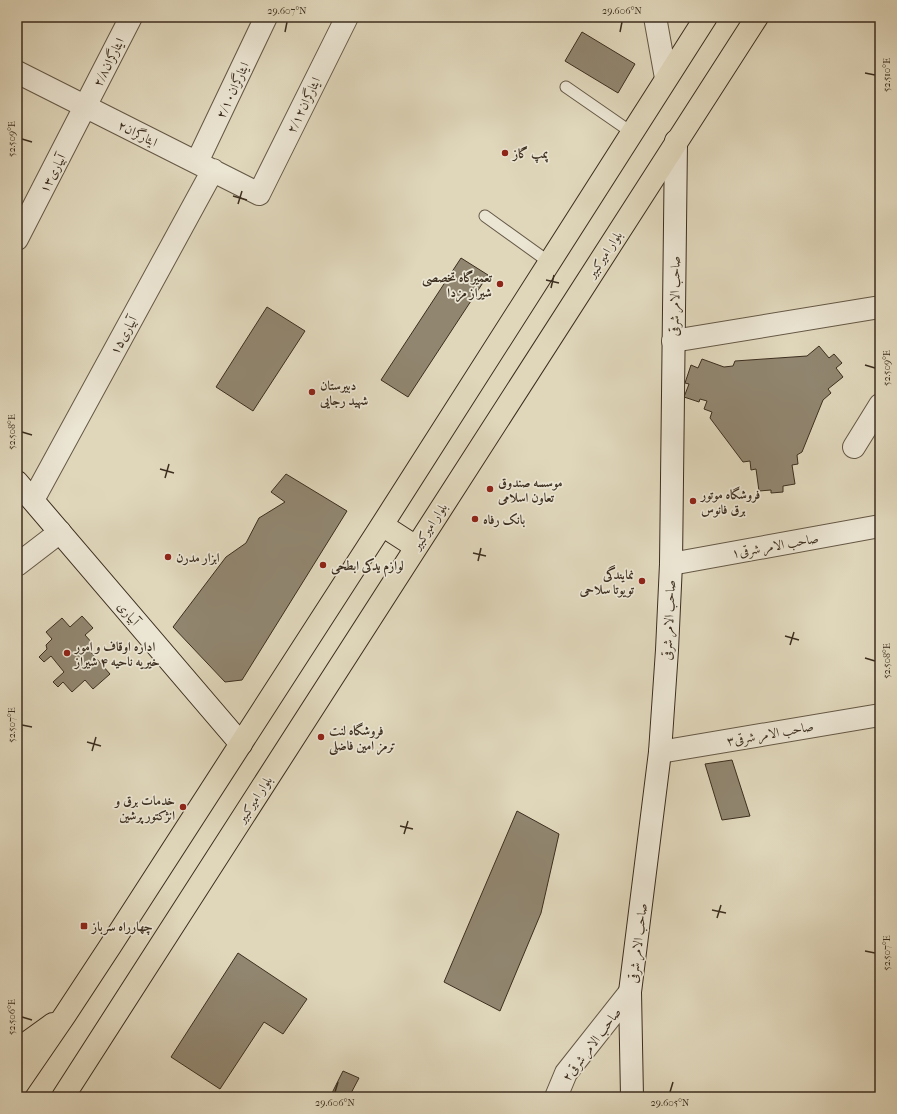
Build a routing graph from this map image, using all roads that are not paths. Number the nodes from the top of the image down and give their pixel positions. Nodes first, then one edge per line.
1 (131, 17) edge
2 (266, 17) edge
3 (347, 17) edge
4 (656, 17) edge
5 (706, 17) edge
6 (757, 17) edge
7 (17, 72) edge
8 (666, 78) junction
9 (566, 87) dead end
10 (86, 107) junction
11 (631, 132) junction
12 (676, 142) junction
13 (205, 166) junction
14 (259, 194) joint
15 (485, 216) dead end
16 (17, 239) edge
17 (549, 262) junction
18 (880, 307) edge
19 (673, 341) junction
20 (880, 405) edge
21 (854, 447) dead end
22 (17, 482) edge
23 (32, 500) junction
24 (382, 525) junction
25 (880, 526) edge
26 (60, 532) junction
27 (416, 547) junction
28 (671, 564) junction
29 (17, 565) edge
30 (880, 715) edge
31 (241, 744) junction
32 (660, 752) junction
33 (630, 992) junction
34 (65, 1015) junction
35 (17, 1050) edge
36 (17, 1085) edge
37 (63, 1097) edge
38 (556, 1097) edge
39 (632, 1097) edge

1 - 10 street, ایثارگران۲/۸
2 - 13 street, ایثارگران۲/۱۰
3 - 14 street, ایثارگران۲/۱۲
4 - 8 street
5 - 8 main road
6 - 12 main road, بلوار امیرکبیر
7 - 10 street, ایثارگران۲
8 - 11 main road
9 - 11 lane
10 - 13 street, ایثارگران۲
10 - 16 street, آبیاری۱۳
11 - 17 main road
12 - 19 street, صاحب الامر شرقی
12 - 27 main road, بلوار امیرکبیر
13 - 14 street, ایثارگران۲
13 - 23 street, آبیاری۱۵
15 - 17 lane
17 - 24 main road
18 - 19 street
19 - 28 street, صاحب الامر شرقی
20 - 21 street
22 - 23 street, آبیاری
23 - 26 street, آبیاری
24 - 27 main road
24 - 31 main road
25 - 28 street, صاحب الامر شرقی۱
26 - 29 street
26 - 31 street, آبیاری
27 - 37 main road, بلوار امیرکبیر
28 - 32 street, صاحب الامر شرقی
30 - 32 street, صاحب الامر شرقی۳
31 - 34 main road
32 - 33 street, صاحب الامر شرقی
33 - 38 street, ۲صاحب الامر شرقی
33 - 39 street, صاحب الامر شرقی
34 - 35 main road
34 - 36 main road

